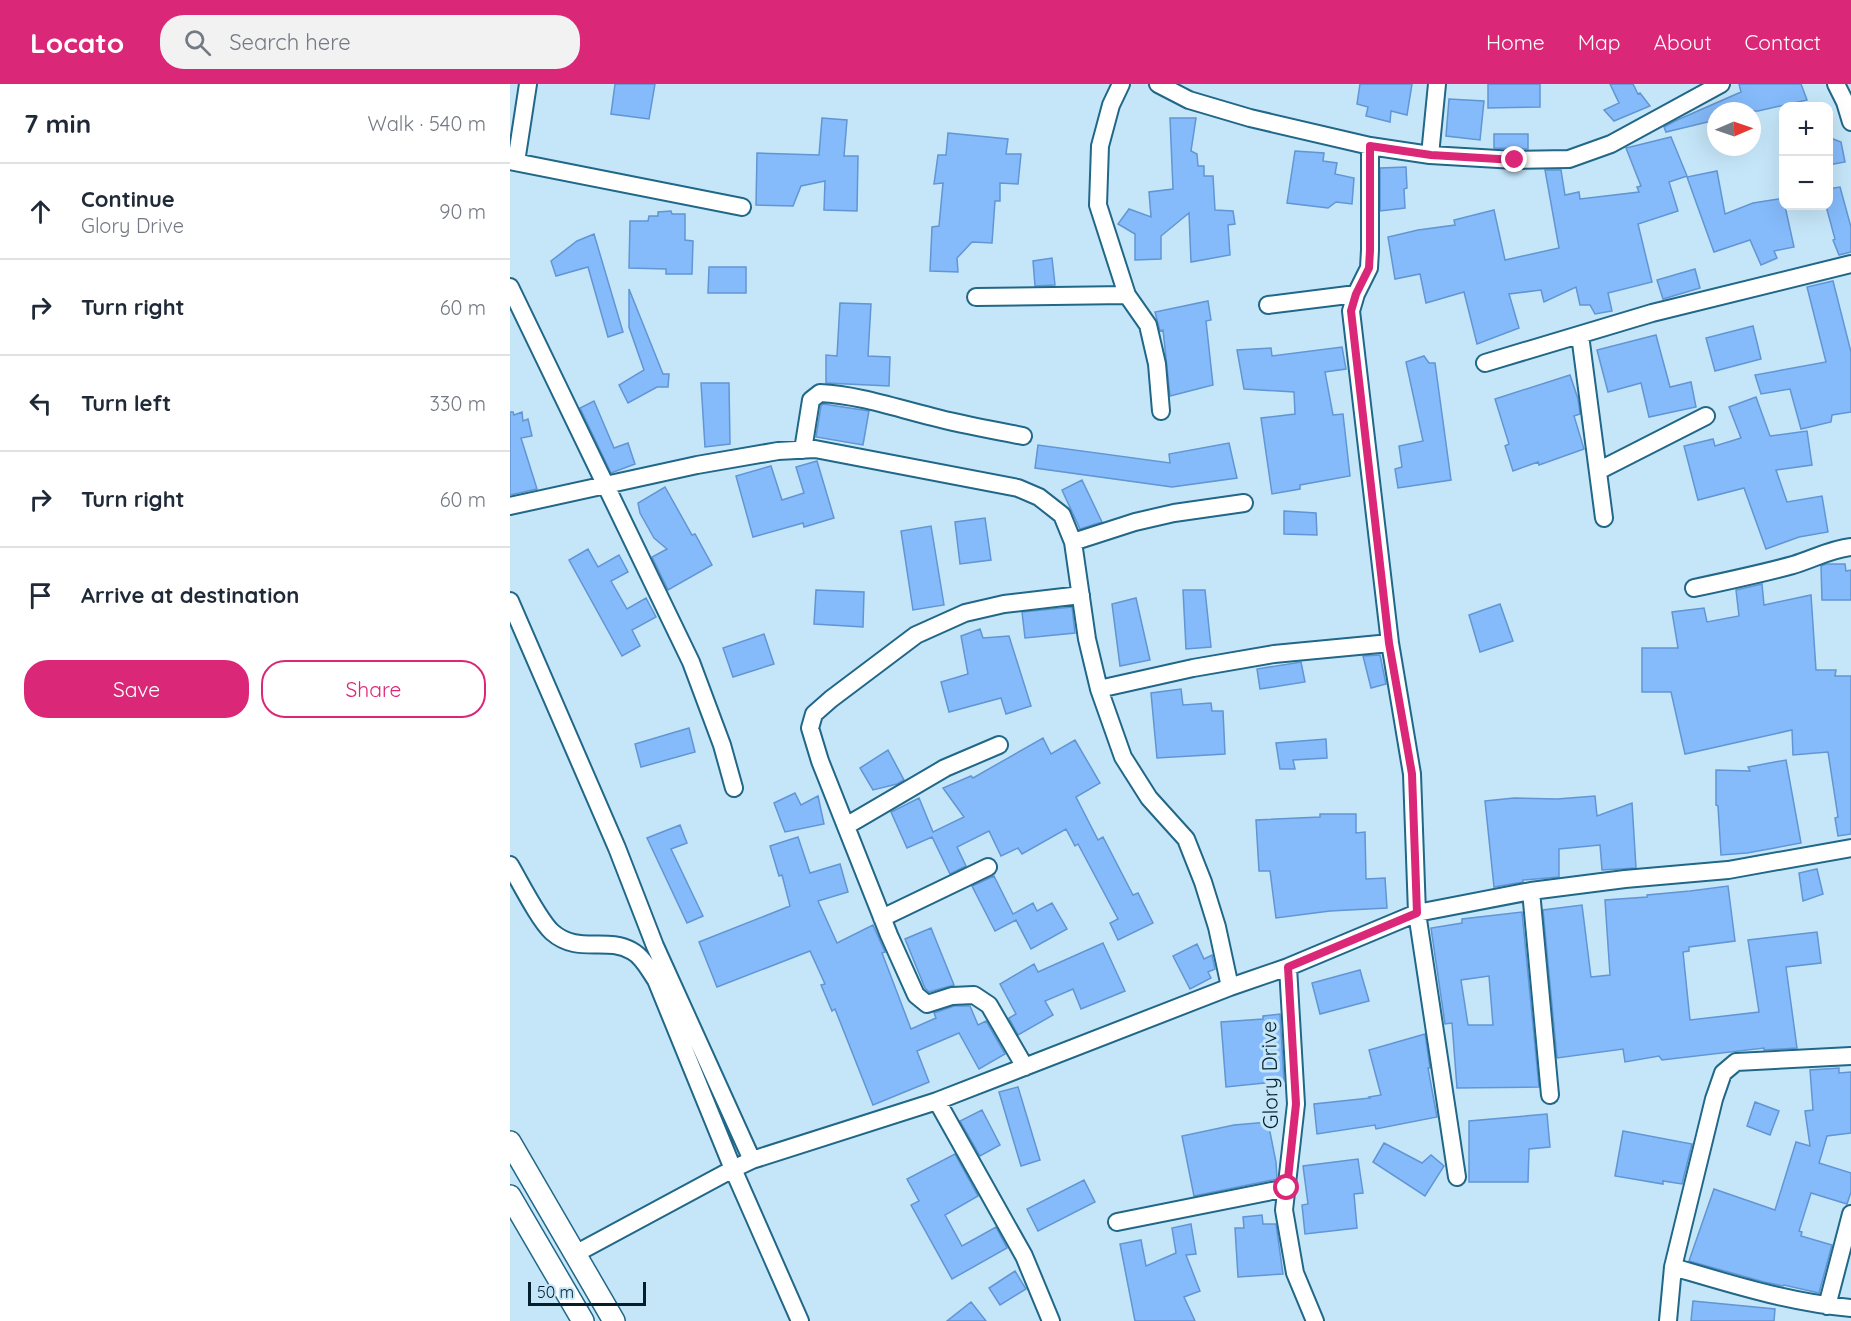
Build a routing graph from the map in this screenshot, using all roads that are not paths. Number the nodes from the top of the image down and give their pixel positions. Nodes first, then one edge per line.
1 (528, 84) edge
2 (1121, 84) edge
3 (1158, 84) edge
4 (1437, 84) edge
5 (1721, 84) edge
6 (1836, 84) edge
7 (1851, 122) edge
8 (1370, 146) junction
9 (1431, 155) junction
10 (513, 162) edge
11 (742, 207) dead end
12 (1851, 264) edge
13 (510, 287) edge
14 (1356, 294) junction
15 (1127, 295) junction
16 (976, 297) dead end
17 (1268, 305) dead end
18 (1580, 335) junction
19 (1485, 363) dead end
20 (1161, 411) dead end
21 (1706, 416) dead end
22 (1023, 436) dead end
23 (803, 450) junction
24 (1598, 471) junction
25 (605, 486) junction
26 (1244, 503) dead end
27 (510, 506) edge
28 (1604, 518) dead end
29 (1073, 542) junction
30 (1851, 547) edge
31 (1694, 588) dead end
32 (1081, 595) junction
33 (510, 601) edge
34 (1389, 643) junction
35 (1099, 688) junction
36 (999, 746) dead end
37 (734, 788) dead end
38 (846, 826) junction
39 (1851, 848) edge
40 (510, 865) edge
41 (988, 867) dead end
42 (1531, 891) junction
43 (1417, 913) junction
44 (882, 918) junction
45 (1288, 967) junction
46 (1230, 987) junction
47 (1851, 1056) edge
48 (1025, 1067) junction
49 (1550, 1095) dead end
50 (937, 1101) junction
51 (510, 1142) edge
52 (752, 1160) junction
53 (732, 1169) junction
54 (1457, 1177) dead end
55 (1287, 1188) junction
56 (510, 1196) edge
57 (1851, 1214) edge
58 (1117, 1222) dead end
59 (575, 1254) junction
60 (1673, 1267) junction
61 (1827, 1306) junction
62 (1851, 1308) edge
63 (583, 1321) edge
64 (614, 1321) edge
65 (800, 1321) edge
66 (1051, 1321) edge
67 (1315, 1321) edge
68 (1668, 1321) edge

1 - 10 street
2 - 15 street
3 - 8 street
4 - 9 street
5 - 9 street
6 - 7 street
8 - 9 street
8 - 14 street
10 - 11 street
12 - 18 street
13 - 25 street
14 - 17 street
14 - 34 street
15 - 16 street
15 - 20 street
18 - 19 street
18 - 24 street
21 - 24 street
22 - 23 street
23 - 25 street
23 - 29 street
24 - 28 street
25 - 27 street
25 - 37 street
26 - 29 street
29 - 32 street
30 - 31 street
32 - 35 street
32 - 38 street
33 - 52 street
34 - 35 street
34 - 43 street
35 - 46 street
36 - 38 street
38 - 44 street
39 - 42 street
40 - 53 street
41 - 44 street
42 - 43 street
42 - 49 street
43 - 45 street
43 - 54 street
44 - 48 street
45 - 46 street
45 - 55 street, Glory Drive
46 - 48 street
47 - 60 street
48 - 50 street
50 - 52 street
50 - 66 street
51 - 59 main road
52 - 53 street
53 - 59 street
53 - 65 street
55 - 58 street
55 - 67 street, Glory Drive
56 - 63 main road
57 - 61 street
59 - 64 main road
60 - 61 street
60 - 68 street
61 - 62 street

